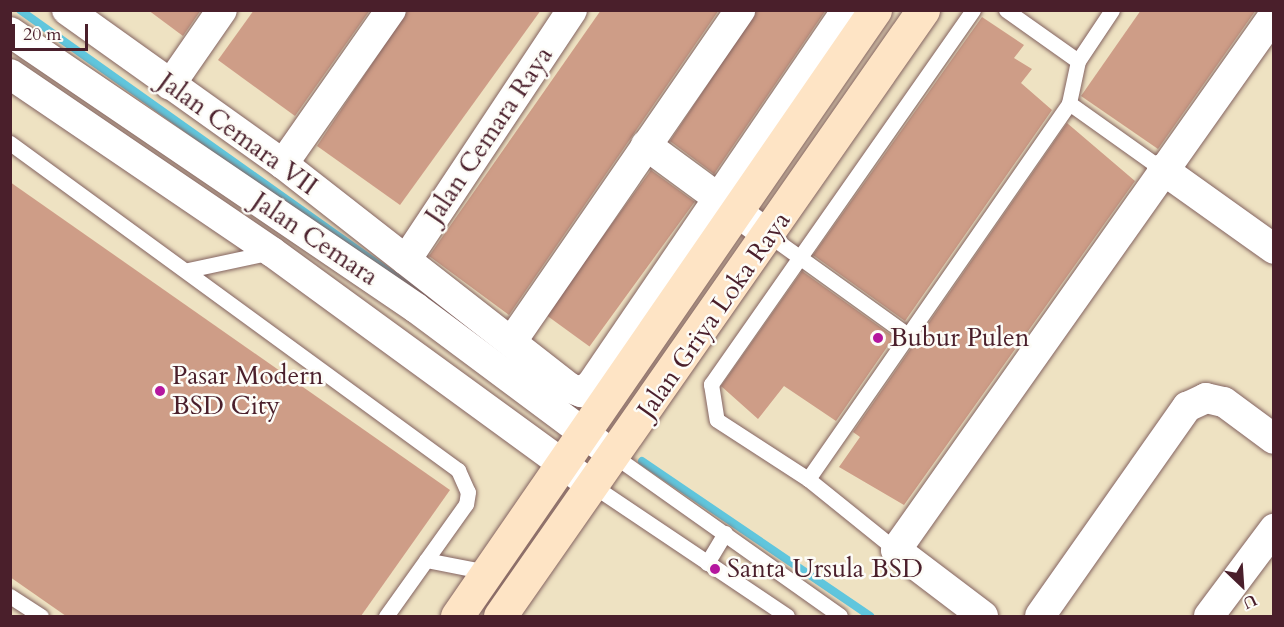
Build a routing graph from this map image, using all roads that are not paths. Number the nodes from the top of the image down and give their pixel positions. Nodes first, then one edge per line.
1 (67, 10) edge
2 (222, 10) edge
3 (391, 10) edge
4 (572, 10) edge
5 (740, 10) edge
6 (847, 10) edge
7 (875, 10) edge
8 (923, 10) edge
9 (973, 10) edge
10 (1006, 10) edge
11 (1112, 10) edge
12 (1274, 15) edge
13 (10, 32) edge
14 (1078, 61) junction
15 (10, 74) edge
16 (170, 85) junction
17 (1069, 103) junction
18 (10, 143) edge
19 (646, 145) junction
20 (284, 164) junction
21 (1162, 169) junction
22 (725, 204) junction
23 (770, 236) junction
24 (1274, 249) edge
25 (272, 252) junction
26 (800, 259) junction
27 (406, 260) junction
28 (188, 270) junction
29 (909, 336) junction
30 (512, 341) junction
31 (581, 432) junction
32 (1274, 440) edge
33 (613, 455) junction
34 (562, 463) junction
35 (808, 479) junction
36 (592, 485) junction
37 (1274, 529) edge
38 (725, 533) junction
39 (896, 550) junction
40 (426, 560) junction
41 (707, 562) junction
42 (489, 572) junction
43 (10, 596) edge
44 (41, 616) edge
45 (386, 616) edge
46 (457, 616) edge
47 (500, 616) edge
48 (787, 616) edge
49 (840, 616) edge
50 (983, 616) edge
51 (1040, 616) edge
52 (1209, 616) edge

1 - 16 street, Jalan Cemara VII
2 - 16 street
3 - 20 street
4 - 27 street, Jalan Cemara Raya
5 - 19 street
6 - 22 street
7 - 22 main road, Jalan Griya Loka Raya
8 - 23 main road, Jalan Griya Loka Raya
9 - 26 lane
10 - 14 lane
11 - 14 lane
12 - 21 street
13 - 31 street, Jalan Cemara
14 - 17 lane
15 - 25 street, Jalan Cemara
16 - 20 street, Jalan Cemara VII
17 - 21 lane
17 - 29 lane
18 - 28 lane
19 - 22 street
19 - 30 street
20 - 27 street, Jalan Cemara VII
21 - 24 street
21 - 39 street
22 - 23 street
22 - 30 street, Jalan Cemara VII
22 - 31 main road, Jalan Griya Loka Raya
23 - 26 lane
23 - 33 main road, Jalan Griya Loka Raya
25 - 28 lane
25 - 34 street, Jalan Cemara
26 - 29 lane
26 - 35 lane
27 - 30 street, Jalan Cemara VII
28 - 40 lane
29 - 35 lane
31 - 33 street, Jalan Cemara
31 - 34 main road, Jalan Griya Loka Raya
32 - 51 street
33 - 36 main road, Jalan Griya Loka Raya
33 - 38 lane
34 - 36 street, Jalan Cemara
34 - 42 main road, Jalan Griya Loka Raya
35 - 39 lane
36 - 41 lane
36 - 47 main road, Jalan Griya Loka Raya
37 - 52 street
38 - 41 lane
38 - 49 lane
39 - 50 street
40 - 42 lane
40 - 45 lane
41 - 48 lane
42 - 46 main road, Jalan Griya Loka Raya
43 - 44 lane

